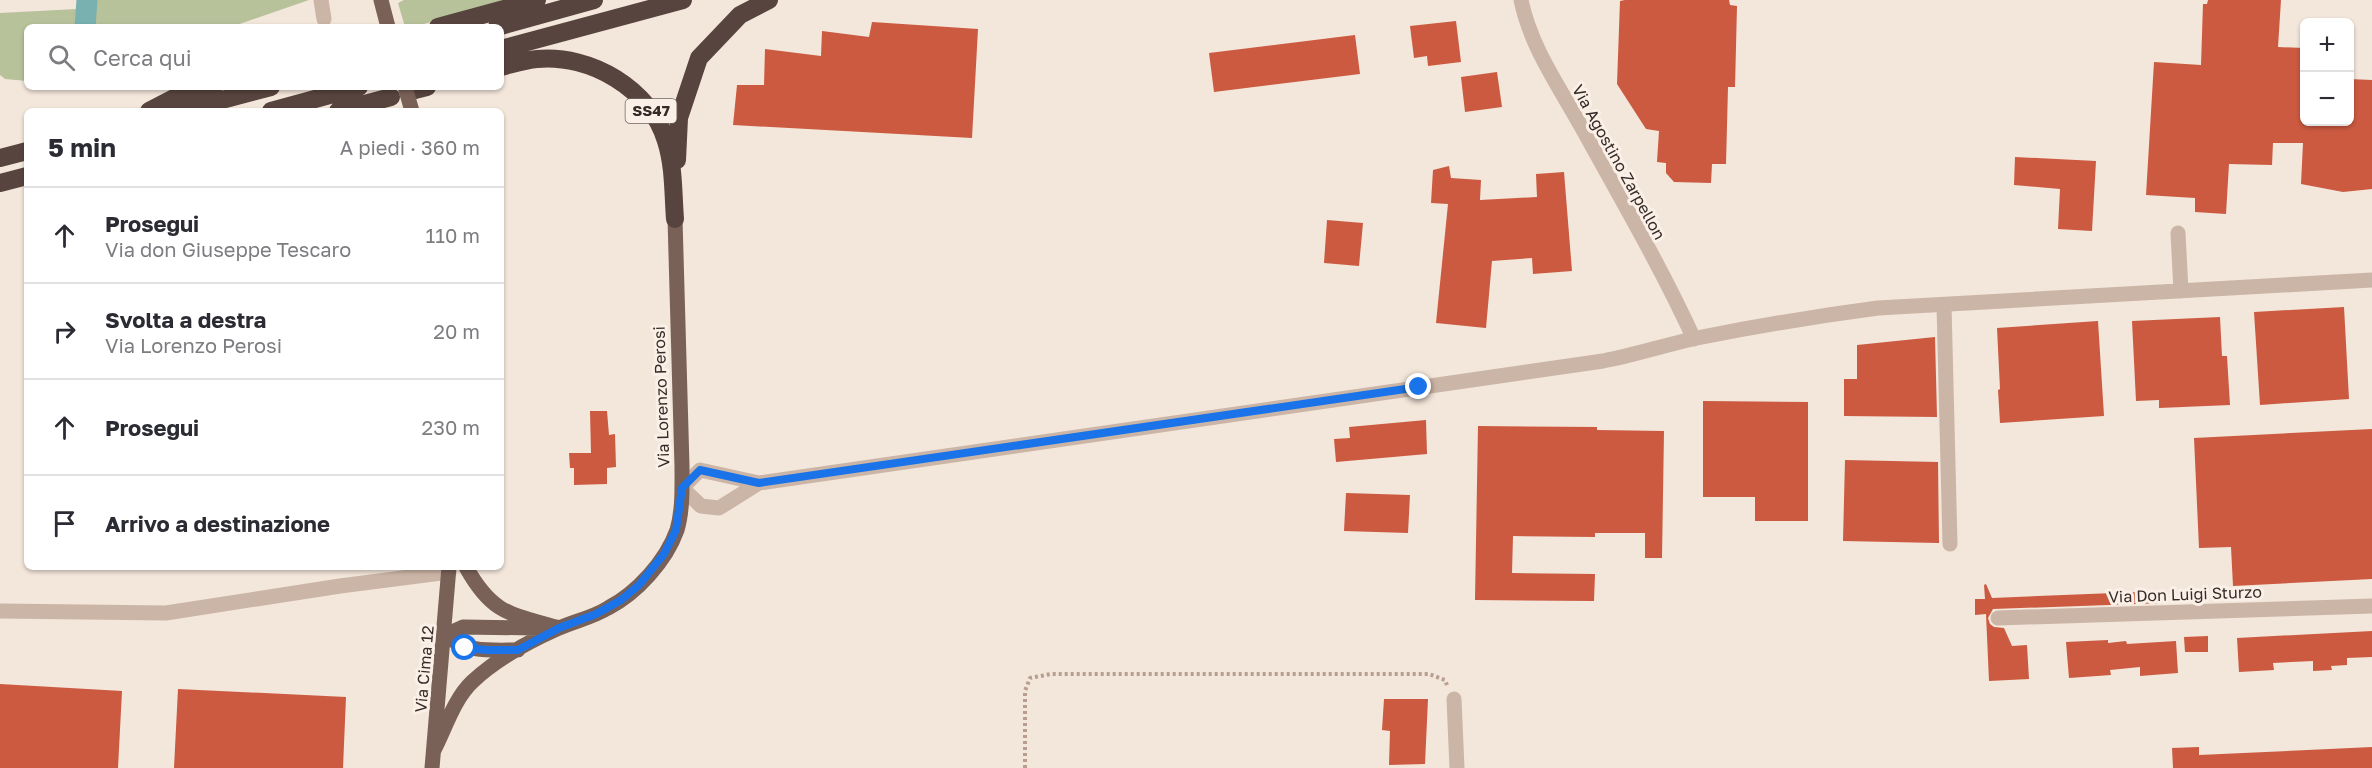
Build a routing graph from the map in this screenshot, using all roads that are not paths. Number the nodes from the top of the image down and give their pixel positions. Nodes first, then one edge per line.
1 (321, 0) edge
2 (381, 0) edge
3 (537, 0) edge
4 (594, 0) edge
5 (683, 0) edge
6 (769, 0) edge
7 (1521, 0) edge
8 (324, 19) dead end
9 (386, 22) edge
10 (449, 24) edge
11 (504, 25) edge
12 (504, 48) edge
13 (504, 66) edge
14 (203, 90) edge
15 (260, 90) edge
16 (348, 90) edge
17 (410, 90) edge
18 (155, 108) edge
19 (191, 108) edge
20 (282, 108) edge
21 (348, 108) edge
22 (412, 108) edge
23 (24, 152) edge
24 (0, 158) edge
25 (24, 177) edge
26 (0, 183) edge
27 (675, 219) junction
28 (2178, 233) dead end
29 (2372, 280) edge
30 (2181, 291) junction
31 (1944, 305) junction
32 (1694, 339) junction
33 (759, 483) junction
34 (682, 488) junction
35 (1950, 544) dead end
36 (449, 570) edge
37 (468, 570) edge
38 (2372, 606) edge
39 (0, 611) edge
40 (1998, 618) dead end
41 (559, 628) junction
42 (445, 635) junction
43 (518, 650) junction
44 (1454, 699) road end
45 (434, 750) junction
46 (432, 768) edge
47 (1456, 768) edge

1 - 8 street
2 - 9 main road
3 - 10 highway
4 - 11 highway
5 - 12 highway
6 - 27 highway
7 - 32 street, Via Agostino Zarpellon
13 - 27 highway, SS47
14 - 18 highway
15 - 19 highway
16 - 20 highway
17 - 21 highway
17 - 22 main road, bridge
23 - 24 highway
25 - 26 highway
27 - 34 main road, Via Lorenzo Perosi
28 - 30 street
29 - 30 street
30 - 31 street
31 - 32 street
31 - 35 street
32 - 33 street
33 - 34 street, Via Lorenzo Perosi
33 - 34 street
34 - 41 main road
36 - 39 street
36 - 42 main road, Via Cima 12
37 - 41 main road
38 - 40 street, Via Don Luigi Sturzo
41 - 42 main road
41 - 43 main road
42 - 43 main road
42 - 45 main road, Via Cima 12
43 - 45 main road
44 - 47 street
45 - 46 main road, Via Cima 12

